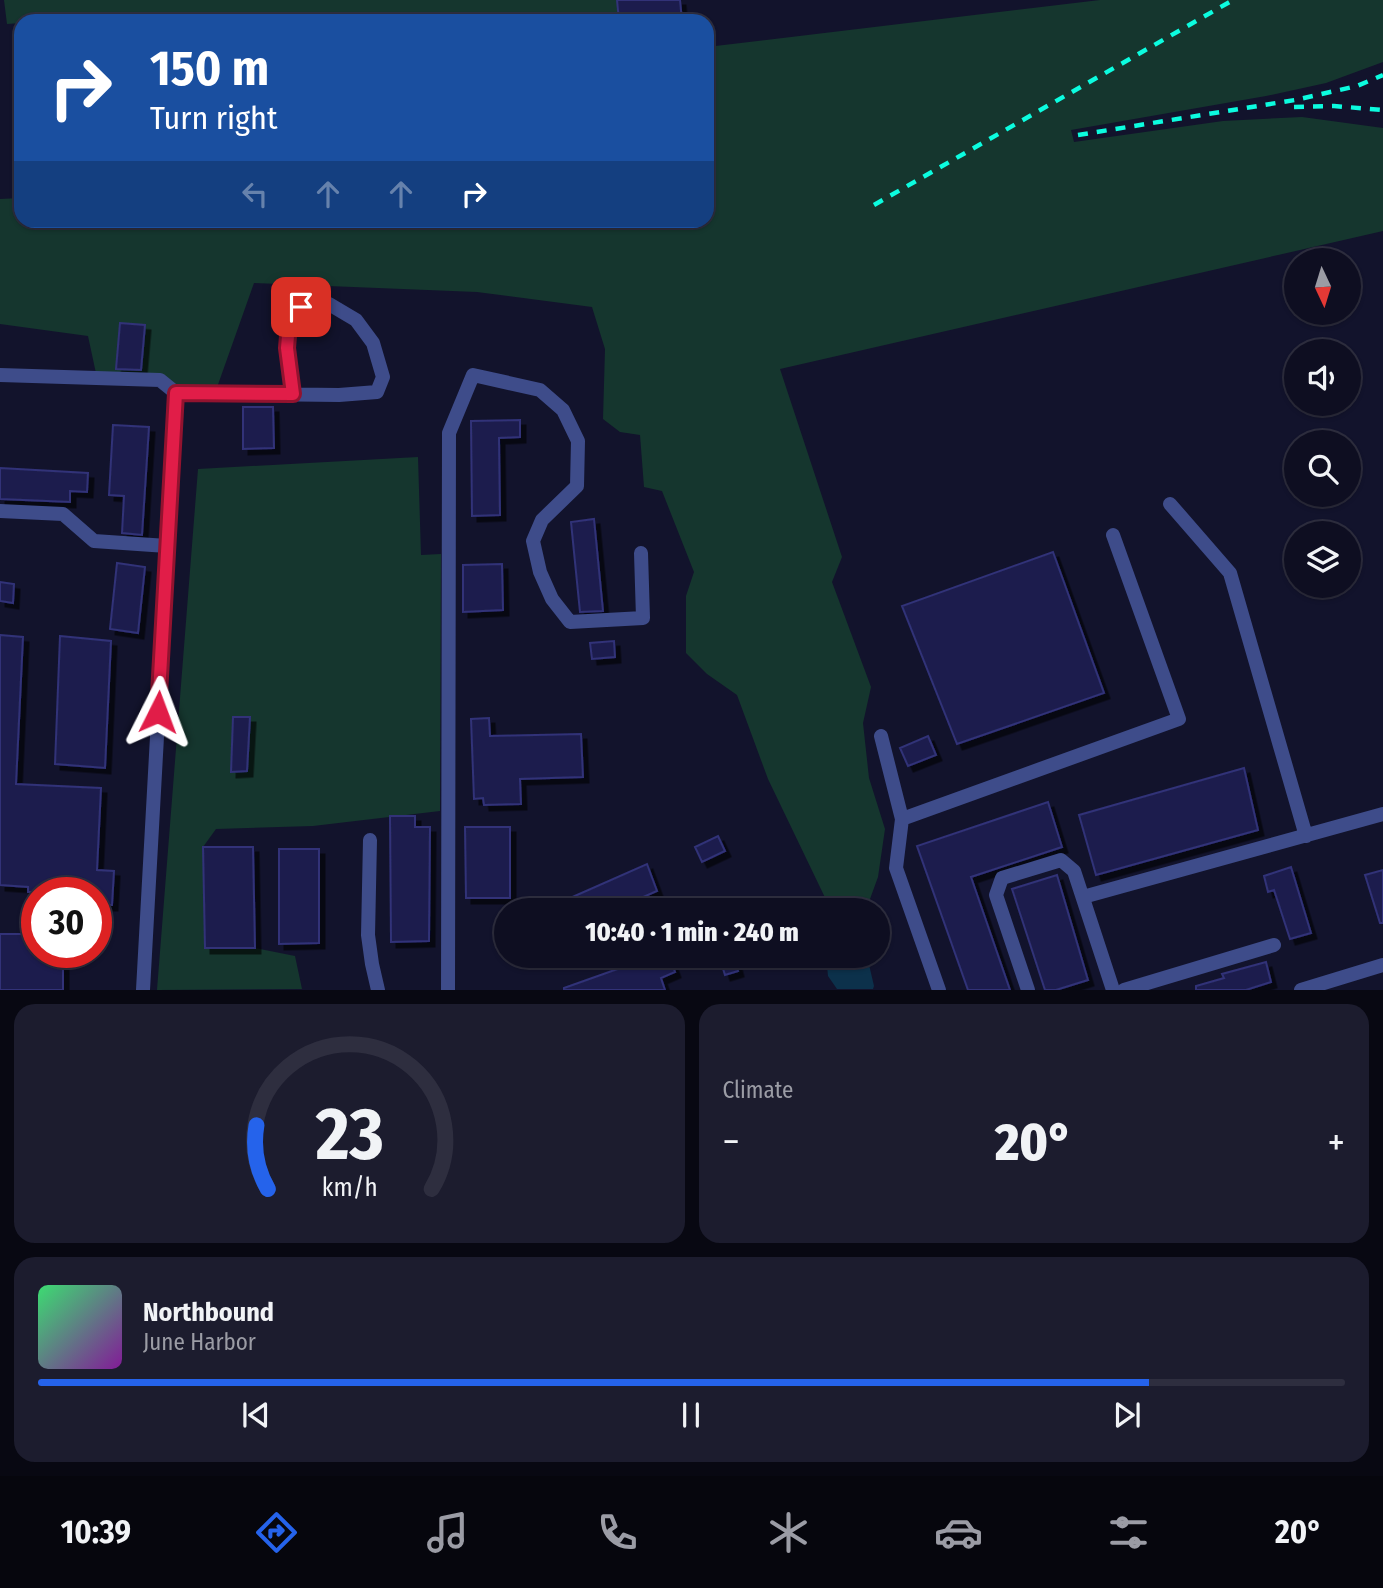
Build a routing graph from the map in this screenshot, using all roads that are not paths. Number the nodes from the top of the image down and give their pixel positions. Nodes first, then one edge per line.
1 (0, 375) edge
2 (176, 393) junction
3 (293, 394) junction
4 (1170, 504) dead end
5 (0, 511) edge
6 (1113, 535) dead end
7 (167, 546) junction
8 (641, 553) dead end
9 (881, 736) dead end
10 (1383, 814) edge
11 (902, 820) junction
12 (1306, 836) junction
13 (370, 840) dead end
14 (1083, 897) junction
15 (1274, 945) dead end
16 (1383, 965) edge
17 (143, 989) edge
18 (378, 989) edge
19 (448, 989) edge
20 (939, 989) edge
21 (1028, 989) edge
22 (1113, 989) edge
23 (1124, 989) edge
24 (1301, 989) edge

1 - 2 street
2 - 3 street
2 - 7 street
3 - 3 street
4 - 12 street
5 - 7 street
6 - 11 street
7 - 17 street
8 - 19 street
9 - 11 street
10 - 12 street
11 - 20 street
12 - 14 street
13 - 18 street
14 - 21 street
14 - 22 street
15 - 23 street
16 - 24 street

